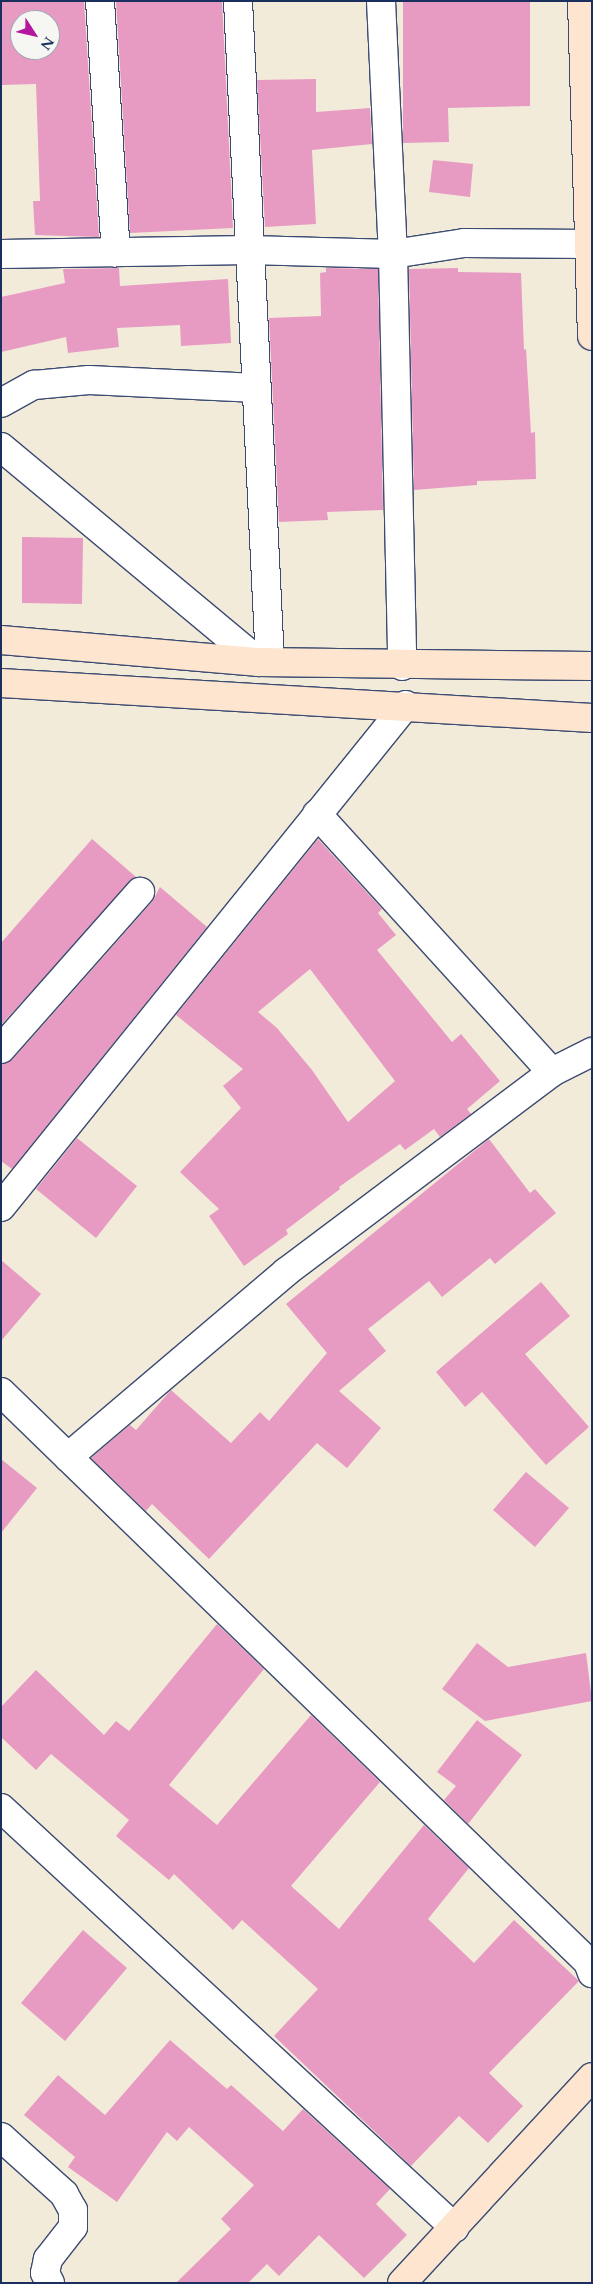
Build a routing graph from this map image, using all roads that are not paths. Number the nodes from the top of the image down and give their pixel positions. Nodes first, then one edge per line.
1 (100, 1) edge
2 (238, 1) edge
3 (381, 1) edge
4 (582, 1) edge
5 (589, 244) junction
6 (249, 250) junction
7 (116, 252) junction
8 (1, 254) edge
9 (393, 254) junction
10 (592, 336) edge
11 (257, 388) junction
12 (1, 403) edge
13 (1, 447) edge
14 (1, 640) edge
15 (264, 662) junction
16 (402, 666) junction
17 (592, 666) edge
18 (1, 683) edge
19 (406, 705) junction
20 (592, 718) edge
21 (317, 814) junction
22 (140, 892) dead end
23 (1, 1049) edge
24 (592, 1052) edge
25 (552, 1072) junction
26 (1, 1207) edge
27 (1, 1392) edge
28 (68, 1457) junction
29 (1, 1808) edge
30 (592, 1973) edge
31 (592, 2078) edge
32 (1, 2137) edge
33 (455, 2228) junction
34 (50, 2283) edge
35 (402, 2283) edge

1 - 7 street
2 - 6 street
3 - 9 street
4 - 5 street
5 - 9 street
5 - 10 street
6 - 7 street
6 - 9 street
6 - 11 street
7 - 8 street
9 - 16 street
11 - 12 street
11 - 15 street
13 - 15 street
14 - 15 street
15 - 16 street
16 - 17 street
18 - 19 street
19 - 20 street
19 - 21 street
21 - 25 street
21 - 26 street
22 - 23 street
24 - 25 street
25 - 28 street
27 - 28 street
28 - 30 street
29 - 33 street
31 - 33 street
32 - 34 street
33 - 35 street

